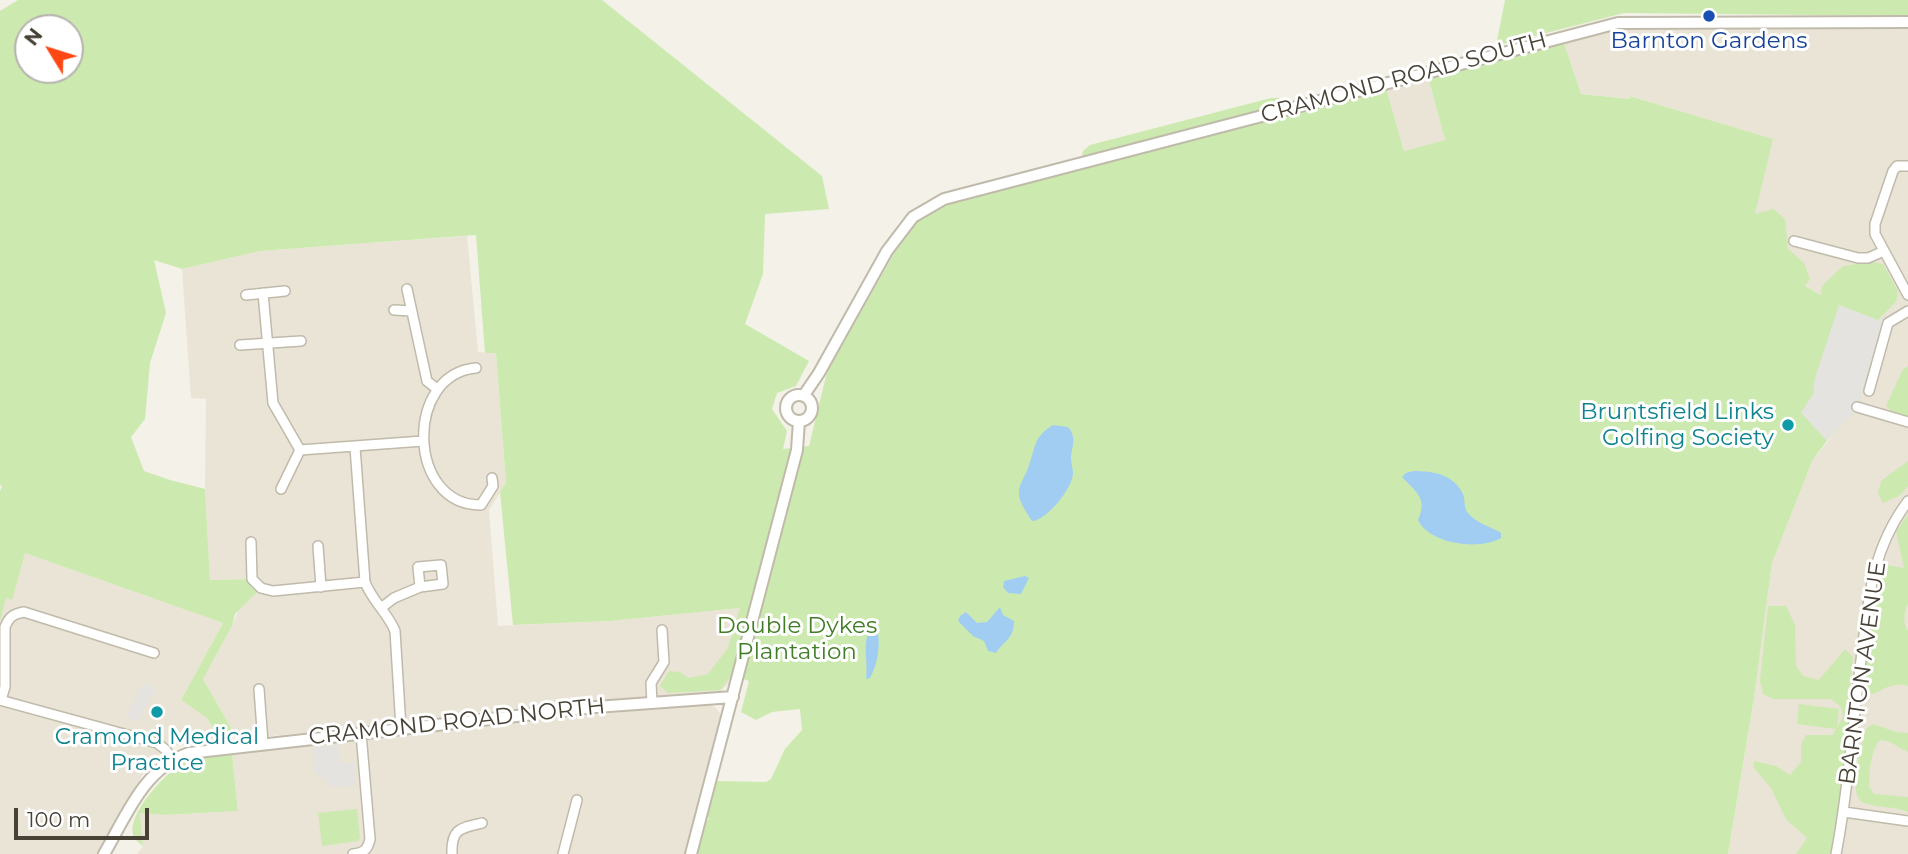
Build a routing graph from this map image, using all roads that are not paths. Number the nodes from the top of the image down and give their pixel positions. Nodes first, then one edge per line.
1 (1908, 22) edge
2 (1908, 166) edge
3 (1794, 241) dead end
4 (1884, 251) junction
5 (407, 289) dead end
6 (285, 291) dead end
7 (263, 293) junction
8 (246, 295) dead end
9 (1908, 295) edge
10 (394, 310) dead end
11 (411, 311) junction
12 (1908, 311) edge
13 (301, 341) dead end
14 (267, 344) junction
15 (240, 345) dead end
16 (476, 368) dead end
17 (438, 388) junction
18 (1869, 391) dead end
19 (804, 396) junction
20 (1857, 407) dead end
21 (799, 421) junction
22 (1908, 422) edge
23 (423, 441) junction
24 (355, 447) junction
25 (300, 450) junction
26 (492, 478) dead end
27 (281, 489) dead end
28 (1908, 501) edge
29 (251, 542) dead end
30 (318, 546) dead end
31 (365, 582) junction
32 (321, 587) junction
33 (419, 587) dead end
34 (380, 608) junction
35 (662, 630) dead end
36 (154, 653) dead end
37 (259, 689) dead end
38 (733, 697) junction
39 (0, 700) edge
40 (652, 703) junction
41 (401, 728) junction
42 (361, 733) junction
43 (263, 743) junction
44 (172, 760) junction
45 (577, 800) dead end
46 (1844, 812) junction
47 (1908, 821) edge
48 (482, 823) dead end
49 (104, 854) edge
50 (353, 854) edge
51 (453, 854) edge
52 (563, 854) edge
53 (691, 854) edge
54 (1836, 854) edge

1 - 19 street, CRAMOND ROAD SOUTH
2 - 4 street
3 - 4 street
4 - 9 street
5 - 11 street
6 - 7 street
7 - 8 street
7 - 14 street
10 - 11 street
11 - 17 street
12 - 18 street
13 - 14 street
14 - 15 street
14 - 25 street
16 - 17 street
17 - 23 street
19 - 21 street
19 - 21 street
20 - 22 street
21 - 38 street
23 - 24 street
23 - 26 street
24 - 25 street
24 - 31 street
25 - 27 street
28 - 46 street, BARNTON AVENUE
29 - 32 street
30 - 32 street
31 - 32 street
31 - 34 street
33 - 34 street
34 - 41 street
35 - 40 street
36 - 39 street
37 - 43 street
38 - 40 street, CRAMOND ROAD NORTH
38 - 53 street
39 - 44 street
40 - 41 street, CRAMOND ROAD NORTH
41 - 42 street, CRAMOND ROAD NORTH
42 - 43 street, CRAMOND ROAD NORTH
42 - 50 street
43 - 44 street, CRAMOND ROAD NORTH
44 - 49 street
45 - 52 street
46 - 47 street, BARNTON AVENUE
46 - 54 street, BARNTON AVENUE
48 - 51 street

